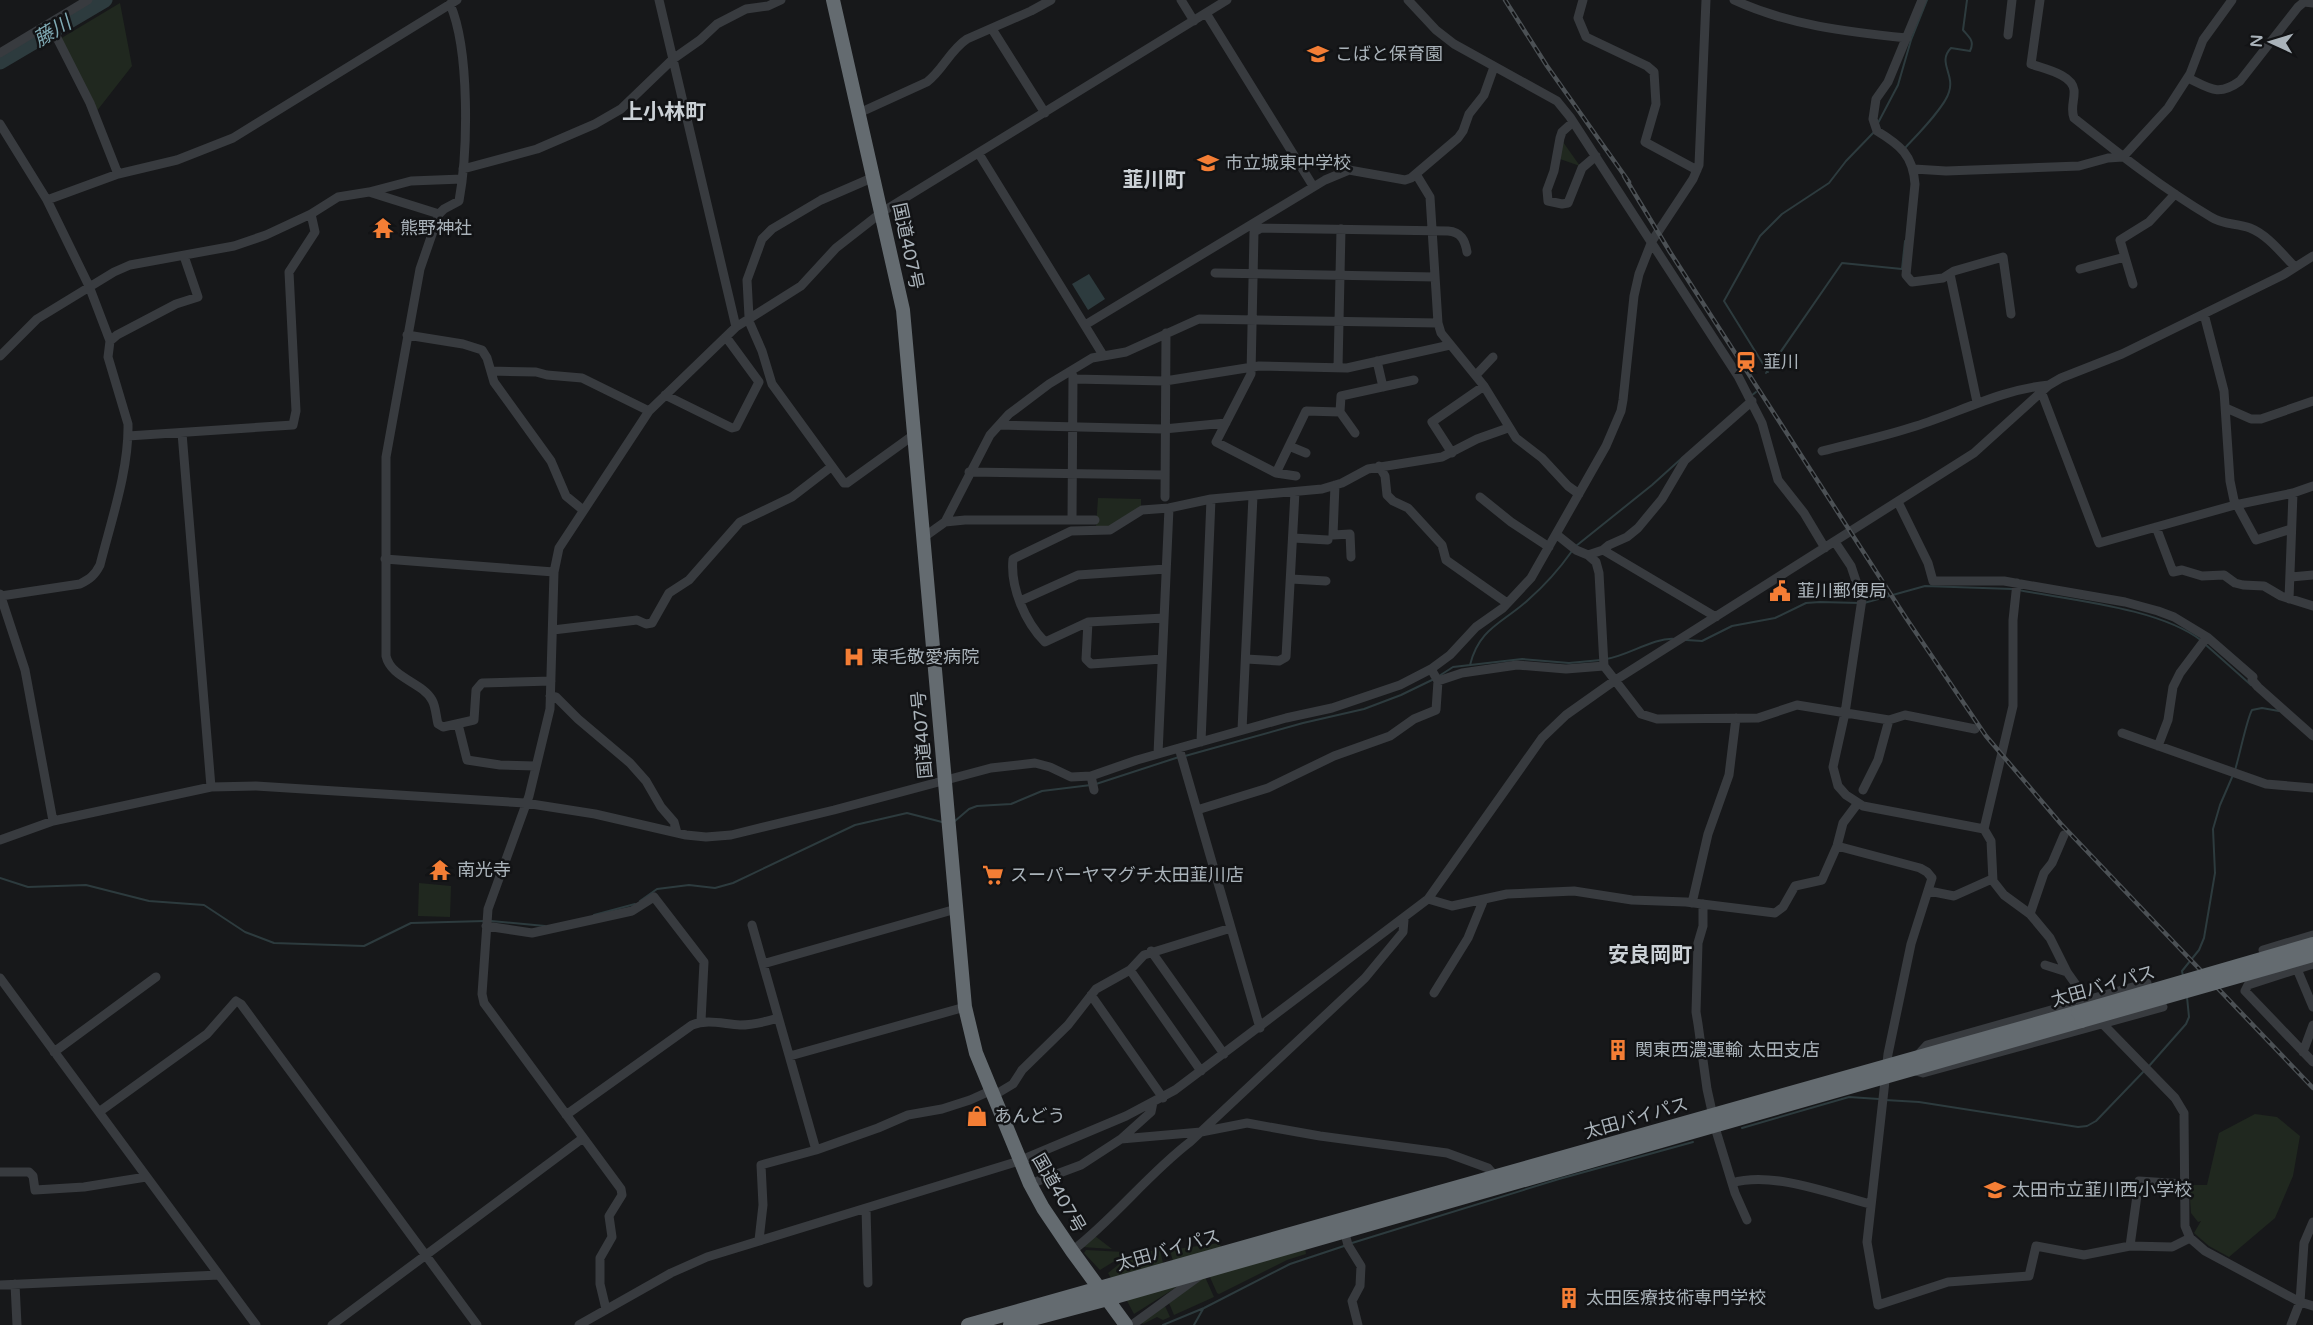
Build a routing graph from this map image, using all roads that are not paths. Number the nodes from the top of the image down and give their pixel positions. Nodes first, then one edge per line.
1 (88, 0) edge
2 (659, 0) edge
3 (781, 0) edge
4 (833, 0) edge
5 (1051, 0) edge
6 (1181, 0) edge
7 (1227, 0) edge
8 (1408, 0) edge
9 (1583, 0) edge
10 (1706, 0) edge
11 (1734, 0) edge
12 (1922, 0) edge
13 (2012, 0) edge
14 (2040, 0) edge
15 (2232, 0) edge
16 (453, 2) edge
17 (2313, 3) edge
18 (1206, 13) junction
19 (1194, 21) junction
20 (992, 29) junction
21 (2008, 35) dead end
22 (56, 36) dead end
23 (1906, 38) junction
24 (0, 53) edge
25 (673, 59) junction
26 (1494, 67) junction
27 (2188, 78) junction
28 (860, 113) junction
29 (1045, 114) junction
30 (1573, 122) junction
31 (0, 124) edge
32 (979, 154) junction
33 (1596, 156) junction
34 (2123, 157) junction
35 (463, 169) junction
36 (1914, 169) junction
37 (1697, 170) junction
38 (118, 174) junction
39 (1416, 174) junction
40 (874, 177) junction
41 (462, 179) junction
42 (1313, 186) junction
43 (369, 192) junction
44 (2175, 194) junction
45 (47, 200) junction
46 (882, 212) junction
47 (311, 214) junction
48 (439, 214) junction
49 (1341, 229) junction
50 (1432, 231) junction
51 (1652, 241) junction
52 (1467, 252) dead end
53 (184, 256) junction
54 (2125, 256) junction
55 (2313, 256) edge
56 (2295, 267) junction
57 (2080, 269) dead end
58 (1215, 273) dead end
59 (1253, 273) junction
60 (1950, 274) junction
61 (1340, 275) junction
62 (1436, 277) junction
63 (2133, 284) dead end
64 (89, 286) junction
65 (2011, 314) dead end
66 (2204, 314) junction
67 (748, 318) junction
68 (1252, 320) junction
69 (1339, 322) junction
70 (1438, 323) junction
71 (1085, 325) junction
72 (735, 327) junction
73 (1166, 333) junction
74 (407, 335) junction
75 (726, 337) junction
76 (111, 341) junction
77 (1450, 345) junction
78 (1103, 355) junction
79 (0, 356) edge
80 (1493, 357) dead end
81 (1377, 361) junction
82 (1251, 368) junction
83 (1338, 368) junction
84 (491, 371) junction
85 (1073, 375) junction
86 (1476, 375) junction
87 (1414, 380) dead end
88 (1165, 381) junction
89 (2049, 385) junction
90 (1484, 386) junction
91 (1383, 387) junction
92 (2041, 391) junction
93 (665, 394) junction
94 (1752, 401) junction
95 (2313, 401) edge
96 (1977, 402) junction
97 (2226, 408) junction
98 (649, 411) junction
99 (1340, 412) junction
100 (1226, 423) junction
101 (999, 425) junction
102 (1073, 427) junction
103 (1508, 428) junction
104 (1164, 429) junction
105 (182, 433) junction
106 (1355, 433) dead end
107 (915, 434) junction
108 (128, 436) junction
109 (1289, 446) junction
110 (1822, 451) dead end
111 (1306, 453) dead end
112 (1452, 453) junction
113 (831, 466) junction
114 (1379, 466) junction
115 (969, 472) junction
116 (1276, 473) junction
117 (1072, 474) junction
118 (1163, 476) junction
119 (1296, 476) dead end
120 (1335, 486) junction
121 (2313, 486) edge
122 (1295, 492) junction
123 (2292, 493) junction
124 (1579, 494) junction
125 (1253, 495) junction
126 (1165, 497) dead end
127 (1480, 497) dead end
128 (1211, 499) junction
129 (1898, 502) junction
130 (2236, 505) junction
131 (1169, 508) junction
132 (583, 510) junction
133 (1072, 520) junction
134 (1095, 520) dead end
135 (945, 522) junction
136 (2156, 527) junction
137 (2291, 529) junction
138 (1556, 534) junction
139 (924, 537) junction
140 (1293, 538) junction
141 (1328, 540) dead end
142 (1835, 542) junction
143 (1549, 547) junction
144 (1825, 548) junction
145 (1603, 550) junction
146 (1588, 555) junction
147 (1351, 557) dead end
148 (385, 559) junction
149 (1166, 569) junction
150 (554, 572) junction
151 (2313, 575) edge
152 (2290, 577) junction
153 (1291, 579) junction
154 (1326, 581) dead end
155 (2016, 588) junction
156 (0, 595) edge
157 (2289, 599) junction
158 (1020, 601) junction
159 (1507, 603) junction
160 (2313, 606) edge
161 (1716, 617) junction
162 (1164, 618) junction
163 (1088, 622) junction
164 (553, 630) junction
165 (2204, 640) junction
166 (1162, 659) junction
167 (1245, 659) junction
168 (1603, 661) junction
169 (1435, 675) junction
170 (551, 681) junction
171 (1614, 681) junction
172 (550, 696) junction
173 (1845, 713) junction
174 (1736, 718) junction
175 (1889, 720) junction
176 (458, 724) junction
177 (1975, 729) dead end
178 (1242, 730) junction
179 (2122, 733) dead end
180 (2313, 736) edge
181 (1201, 742) junction
182 (2158, 746) junction
183 (1179, 749) junction
184 (1158, 754) junction
185 (536, 766) junction
186 (1092, 778) junction
187 (944, 781) junction
188 (212, 787) junction
189 (2313, 788) edge
190 (1094, 790) dead end
191 (1863, 790) dead end
192 (525, 803) junction
193 (1858, 804) junction
194 (1197, 810) junction
195 (53, 820) junction
196 (1984, 830) junction
197 (677, 833) junction
198 (2064, 835) dead end
199 (0, 840) edge
200 (1837, 846) junction
201 (1992, 879) junction
202 (1929, 891) junction
203 (1428, 899) junction
204 (1484, 899) junction
205 (1692, 903) junction
206 (1703, 904) junction
207 (956, 909) junction
208 (2030, 914) junction
209 (1404, 920) junction
210 (752, 925) dead end
211 (486, 926) junction
212 (1231, 928) junction
213 (2313, 935) edge
214 (2313, 944) edge
215 (2263, 950) dead end
216 (1151, 951) junction
217 (2313, 956) edge
218 (763, 964) junction
219 (2313, 964) edge
220 (2045, 966) dead end
221 (2297, 969) junction
222 (1130, 970) junction
223 (2067, 972) junction
224 (156, 977) dead end
225 (0, 978) edge
226 (2147, 983) dead end
227 (1434, 993) dead end
228 (1091, 995) junction
229 (2084, 1006) junction
230 (965, 1007) junction
231 (2163, 1007) dead end
232 (2313, 1007) edge
233 (778, 1018) junction
234 (701, 1021) junction
235 (2101, 1024) junction
236 (2313, 1025) edge
237 (1260, 1028) junction
238 (54, 1052) junction
239 (2303, 1052) junction
240 (1224, 1054) junction
241 (790, 1056) junction
242 (2313, 1062) edge
243 (1886, 1070) junction
244 (1910, 1070) junction
245 (1201, 1071) junction
246 (991, 1093) junction
247 (1163, 1098) junction
248 (1153, 1102) junction
249 (99, 1112) junction
250 (566, 1115) junction
251 (1714, 1120) junction
252 (1201, 1132) junction
253 (583, 1138) junction
254 (1121, 1139) junction
255 (816, 1150) junction
256 (1019, 1161) junction
257 (0, 1172) edge
258 (1496, 1176) junction
259 (146, 1177) junction
260 (1732, 1183) junction
261 (1030, 1184) junction
262 (2184, 1184) junction
263 (1870, 1204) junction
264 (866, 1208) junction
265 (1747, 1220) dead end
266 (2313, 1222) edge
267 (1344, 1230) junction
268 (2190, 1238) junction
269 (759, 1240) junction
270 (2130, 1246) junction
271 (1072, 1251) junction
272 (426, 1255) junction
273 (1209, 1269) junction
274 (219, 1275) junction
275 (868, 1283) dead end
276 (0, 1284) edge
277 (15, 1284) junction
278 (1103, 1293) junction
279 (2300, 1302) junction
280 (2313, 1306) edge
281 (606, 1309) junction
282 (17, 1325) edge
283 (256, 1325) edge
284 (332, 1325) edge
285 (477, 1325) edge
286 (579, 1325) edge
287 (968, 1325) edge
288 (1010, 1325) edge
289 (1126, 1325) edge
290 (1132, 1325) edge
291 (1358, 1325) edge
292 (2291, 1325) edge

1 - 24 street
2 - 25 street
3 - 25 street
4 - 28 highway, 国道407号
5 - 20 street
6 - 19 street
7 - 18 street
8 - 26 street
9 - 37 street
10 - 37 street
11 - 23 street
12 - 23 street
13 - 21 street
14 - 34 street
15 - 27 street
16 - 35 street
16 - 38 street
17 - 27 street
18 - 19 street
18 - 42 street
19 - 29 street
20 - 28 street
20 - 29 street
22 - 38 street
23 - 36 street
25 - 35 street
25 - 72 street
26 - 30 street
26 - 39 street
27 - 34 street
28 - 40 highway, 国道407号
29 - 32 street
30 - 33 street
30 - 33 street
31 - 45 street
32 - 46 street
32 - 71 street
33 - 51 street
34 - 36 street
34 - 44 street
35 - 41 street
36 - 60 street
37 - 51 street
38 - 45 street
39 - 42 street
39 - 50 street
40 - 46 highway, 国道407号
40 - 67 street
41 - 43 street
41 - 48 street
42 - 71 street
43 - 47 street
43 - 48 street
44 - 54 street
44 - 56 street
45 - 64 street
46 - 67 street
46 - 107 highway, 国道407号
47 - 53 street
47 - 105 street
48 - 74 street
49 - 50 street
49 - 59 street
49 - 61 street
50 - 52 street
50 - 62 street
51 - 94 street
51 - 124 street
53 - 64 street
53 - 76 street
54 - 57 street
54 - 63 street
55 - 56 street
56 - 66 street
58 - 59 street
59 - 61 street
59 - 68 street
60 - 65 street
60 - 96 street
61 - 62 street
61 - 69 street
62 - 70 street
64 - 76 street
64 - 79 street
66 - 89 street
66 - 97 street
67 - 72 street
67 - 113 street
68 - 69 street
68 - 73 street
68 - 82 street
69 - 70 street
69 - 83 street
70 - 77 street
71 - 78 street
72 - 75 street
73 - 78 street
73 - 88 street
74 - 84 street
74 - 148 street
75 - 93 street
75 - 93 street
76 - 108 street
77 - 81 street
77 - 86 street
78 - 85 street
80 - 86 street
81 - 83 street
81 - 91 street
82 - 83 street
82 - 88 street
82 - 100 street
84 - 98 street
84 - 132 street
85 - 88 street
85 - 101 street
85 - 102 street
86 - 90 street
87 - 91 street
88 - 104 street
89 - 92 street
89 - 96 street
90 - 103 street
90 - 112 street
91 - 99 street
92 - 129 street
92 - 136 street
93 - 98 street
94 - 144 street
94 - 145 street
95 - 97 street
96 - 110 street
97 - 130 street
98 - 132 street
99 - 106 street
99 - 109 street
100 - 104 street
100 - 116 street
101 - 102 street
101 - 115 street
102 - 104 street
102 - 117 street
103 - 112 street
103 - 124 street
104 - 118 street
105 - 108 street
105 - 188 street
107 - 113 street
107 - 139 highway, 国道407号
108 - 156 street
109 - 111 street
109 - 116 street
112 - 114 street
113 - 164 street
114 - 120 street
114 - 159 street
115 - 117 street
115 - 135 street
116 - 119 street
117 - 118 street
117 - 133 street
118 - 126 street
120 - 122 street
120 - 147 street
121 - 123 street
122 - 125 street
122 - 140 street
123 - 130 street
123 - 137 street
124 - 138 street
125 - 128 street
125 - 167 street
127 - 143 street
128 - 131 street
128 - 181 street
129 - 142 street
129 - 155 street
130 - 136 street
130 - 137 street
131 - 149 street
131 - 158 street
132 - 150 street
133 - 134 street
133 - 135 street
135 - 139 street
136 - 157 street
137 - 152 street
138 - 143 street
138 - 146 street
139 - 187 highway, 国道407号
140 - 141 street
140 - 153 street
142 - 144 street
142 - 173 street
143 - 159 street
144 - 161 street
145 - 146 street
145 - 161 street
146 - 168 street
148 - 150 street
148 - 176 street
149 - 158 street
149 - 162 street
150 - 164 street
151 - 152 street
152 - 157 street
153 - 154 street
153 - 167 street
155 - 165 street
155 - 196 street
156 - 195 street
157 - 160 street
158 - 163 street
159 - 169 street
161 - 171 street
162 - 163 street
162 - 166 street
163 - 166 street
164 - 170 street
165 - 180 street
165 - 182 street
166 - 184 street
167 - 178 street
168 - 169 street
168 - 171 street
169 - 178 street
169 - 194 street
170 - 172 street
170 - 176 street
171 - 174 street
171 - 203 street
172 - 185 street
172 - 197 street
173 - 174 street
173 - 175 street
173 - 193 street
174 - 205 street
175 - 177 street
175 - 191 street
176 - 185 street
178 - 181 street
179 - 182 street
181 - 183 street
182 - 189 street
183 - 184 street
183 - 194 street
184 - 186 street
185 - 192 street
186 - 187 street
186 - 190 street
187 - 197 street
187 - 207 highway, 国道407号
188 - 192 street
188 - 195 street
192 - 197 street
192 - 211 street
193 - 196 street
193 - 200 street
194 - 212 street
195 - 199 street
196 - 201 street
198 - 208 street
200 - 202 street
200 - 206 street
201 - 202 street
201 - 208 street
202 - 243 street
203 - 204 street
203 - 209 street
204 - 205 street
204 - 227 street
205 - 206 street
206 - 251 street
207 - 218 street
207 - 230 highway, 国道407号
208 - 223 street
209 - 237 street
209 - 252 street
210 - 218 street
211 - 234 street
211 - 250 street
212 - 216 street
212 - 237 street
213 - 215 street
214 - 229 highway, 太田バイパス, bridge
216 - 222 street
216 - 240 street
217 - 229 highway, 太田バイパス, bridge
218 - 233 street
219 - 221 street
220 - 223 street
221 - 232 street
221 - 239 street
222 - 228 street
222 - 245 street
223 - 229 street
224 - 238 street
225 - 238 street
226 - 229 street
228 - 246 street
228 - 247 street
229 - 235 street
229 - 243 highway, 太田バイパス
229 - 244 highway, 太田バイパス
230 - 241 street
230 - 246 highway, 国道407号
231 - 235 street
233 - 234 street
233 - 241 street
234 - 250 street
235 - 244 street
235 - 262 street
236 - 239 street
237 - 240 street
238 - 249 street
239 - 242 street
240 - 245 street
241 - 255 street
243 - 244 highway, 太田バイパス
243 - 251 highway, 太田バイパス
243 - 263 street
245 - 247 street
246 - 255 street
246 - 256 highway, 国道407号
247 - 248 street
248 - 254 street
248 - 256 street
249 - 259 street
249 - 272 street
250 - 253 street
251 - 258 highway, 太田バイパス
251 - 260 street
251 - 267 highway, 太田バイパス
252 - 254 street
252 - 258 street
252 - 271 street
253 - 272 street
253 - 281 street
254 - 261 street
255 - 269 street
256 - 261 highway, 国道407号
256 - 264 street
257 - 259 street
258 - 278 highway, 太田バイパス
259 - 274 street
260 - 263 street
260 - 265 street
261 - 271 highway, 国道407号
262 - 268 street
262 - 270 street
263 - 270 street
264 - 269 street
264 - 275 street
266 - 279 street
267 - 273 highway, 太田バイパス
267 - 291 street
268 - 270 street
268 - 279 street
269 - 281 street
271 - 278 highway, 国道407号
272 - 284 street
272 - 285 street
273 - 278 highway, 太田バイパス
273 - 290 street
274 - 277 street
274 - 283 street
276 - 277 street
277 - 282 street
278 - 287 highway, 太田バイパス
278 - 288 highway, 太田バイパス
278 - 289 highway, 国道407号
279 - 280 street
279 - 292 street
281 - 286 street

